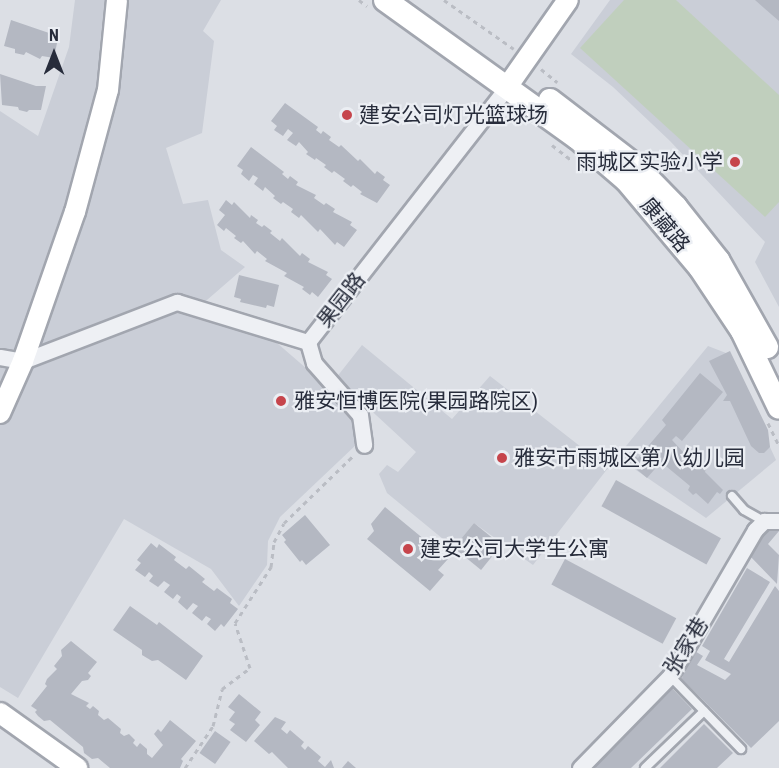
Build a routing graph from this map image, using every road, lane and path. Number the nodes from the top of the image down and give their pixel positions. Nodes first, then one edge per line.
1 (117, 0) edge
2 (359, 0) edge
3 (411, 0) edge
4 (568, 0) edge
5 (377, 3) edge
6 (511, 81) junction
7 (551, 145) dead end
8 (578, 165) dead end
9 (308, 342) junction
10 (0, 357) edge
11 (22, 361) junction
12 (779, 373) edge
13 (771, 411) edge
14 (0, 413) edge
15 (364, 445) joint
16 (779, 446) edge
17 (732, 496) dead end
18 (771, 521) edge
19 (670, 676) junction
20 (704, 711) junction
21 (0, 713) edge
22 (741, 749) dead end
23 (585, 765) edge
24 (76, 768) edge
25 (185, 768) edge
26 (645, 768) edge

1 - 11 street
2 - 5 path
3 - 6 main road, 康藏路
4 - 6 street
5 - 6 main road, 康藏路
6 - 9 street, 果园路
6 - 12 main road, 康藏路
6 - 13 main road, 康藏路
7 - 8 path
9 - 11 street, 果园路
9 - 15 street
10 - 11 street
11 - 14 street
13 - 16 path
15 - 25 path
17 - 18 lane
18 - 19 street, 张家巷
19 - 20 lane
19 - 23 street, 张家巷
20 - 22 lane
20 - 26 lane
21 - 24 street

